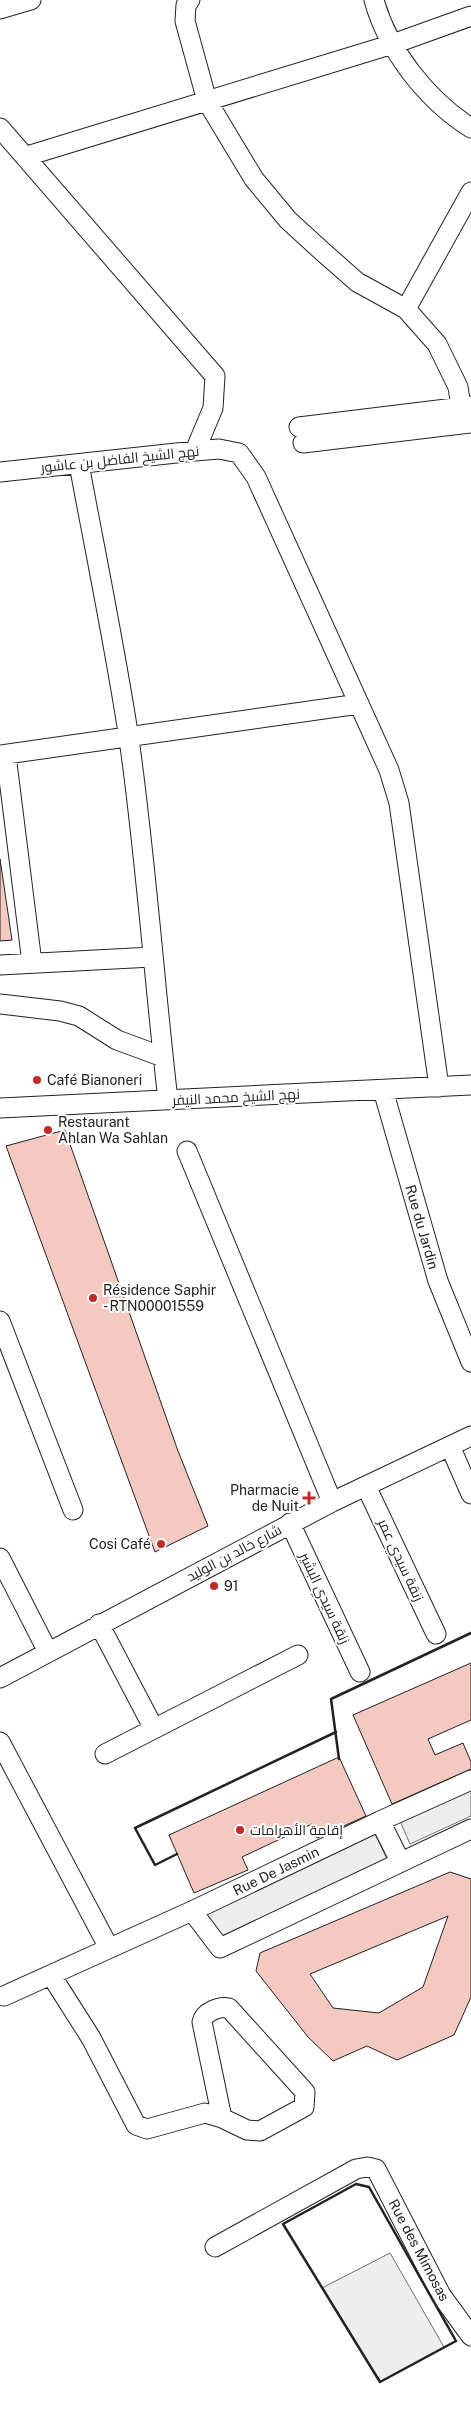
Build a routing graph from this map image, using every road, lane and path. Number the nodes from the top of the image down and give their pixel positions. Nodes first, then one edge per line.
1 (31, 0) edge
2 (190, 0) edge
3 (374, 0) edge
4 (0, 9) edge
5 (471, 16) edge
6 (393, 44) junction
7 (207, 101) junction
8 (0, 128) edge
9 (471, 128) edge
10 (27, 156) junction
11 (471, 192) edge
12 (406, 309) junction
13 (468, 412) edge
14 (301, 435) dead end
15 (194, 451) junction
16 (79, 464) junction
17 (0, 472) edge
18 (359, 704) junction
19 (128, 739) junction
20 (3, 755) edge
21 (152, 957) junction
22 (32, 963) junction
23 (0, 965) edge
24 (0, 1004) edge
25 (163, 1057) junction
26 (471, 1086) edge
27 (439, 1087) junction
28 (382, 1090) junction
29 (168, 1100) junction
30 (0, 1108) edge
31 (187, 1152) dead end
32 (0, 1321) edge
33 (471, 1362) edge
34 (471, 1436) edge
35 (450, 1446) junction
36 (366, 1486) junction
37 (471, 1494) edge
38 (332, 1502) junction
39 (73, 1510) dead end
40 (290, 1524) junction
41 (0, 1558) edge
42 (99, 1624) junction
43 (436, 1634) dead end
44 (48, 1652) junction
45 (298, 1655) dead end
46 (360, 1672) dead end
47 (0, 1678) edge
48 (153, 1727) junction
49 (0, 1742) edge
50 (105, 1754) dead end
51 (471, 1780) edge
52 (380, 1820) junction
53 (471, 1829) edge
54 (400, 1862) junction
55 (192, 1911) junction
56 (109, 1948) junction
57 (51, 1975) junction
58 (4, 1996) dead end
59 (222, 2118) junction
60 (215, 2247) dead end
61 (471, 2336) edge

1 - 4 street
2 - 7 street
3 - 6 street
5 - 6 street
6 - 7 street
6 - 9 street
7 - 10 street
7 - 12 street
8 - 10 street
10 - 15 street
11 - 12 street
12 - 13 street
13 - 14 street
15 - 16 street, نهج الشيخ الفاضل بن عاشور
15 - 18 street, نهج الشيخ الفاضل بن عاشور
16 - 17 street, نهج الشيخ الفاضل بن عاشور
16 - 19 street
18 - 19 street
18 - 27 street
19 - 20 street
19 - 21 street
20 - 22 street
21 - 22 street
21 - 25 street
22 - 23 street
24 - 25 street
25 - 29 street
26 - 27 street, نهج الشيخ محمد النيفر
27 - 28 street, نهج الشيخ محمد النيفر
28 - 29 street, نهج الشيخ محمد النيفر
28 - 33 street, Rue du Jardin
29 - 30 street, نهج الشيخ محمد النيفر
31 - 38 street
32 - 39 street
34 - 35 street, شارع خالد بن الوليد
35 - 36 street, شارع خالد بن الوليد
35 - 37 street
36 - 38 street, شارع خالد بن الوليد
36 - 43 street, زنقة سيدي عمر
38 - 40 street, شارع خالد بن الوليد
40 - 42 street, شارع خالد بن الوليد
40 - 46 street, زنقة سيدي البشير
41 - 44 street
42 - 44 street, شارع خالد بن الوليد
42 - 48 street
44 - 47 street, شارع خالد بن الوليد
45 - 48 street
48 - 50 street
49 - 56 street
51 - 52 street, Rue De Jasmin
52 - 54 street
52 - 55 street, Rue De Jasmin
53 - 54 street
54 - 55 street
55 - 56 street, Rue De Jasmin
56 - 57 street, Rue De Jasmin
57 - 58 street, Rue De Jasmin
57 - 59 street
59 - 59 street
60 - 61 street, Rue des Mimosas

